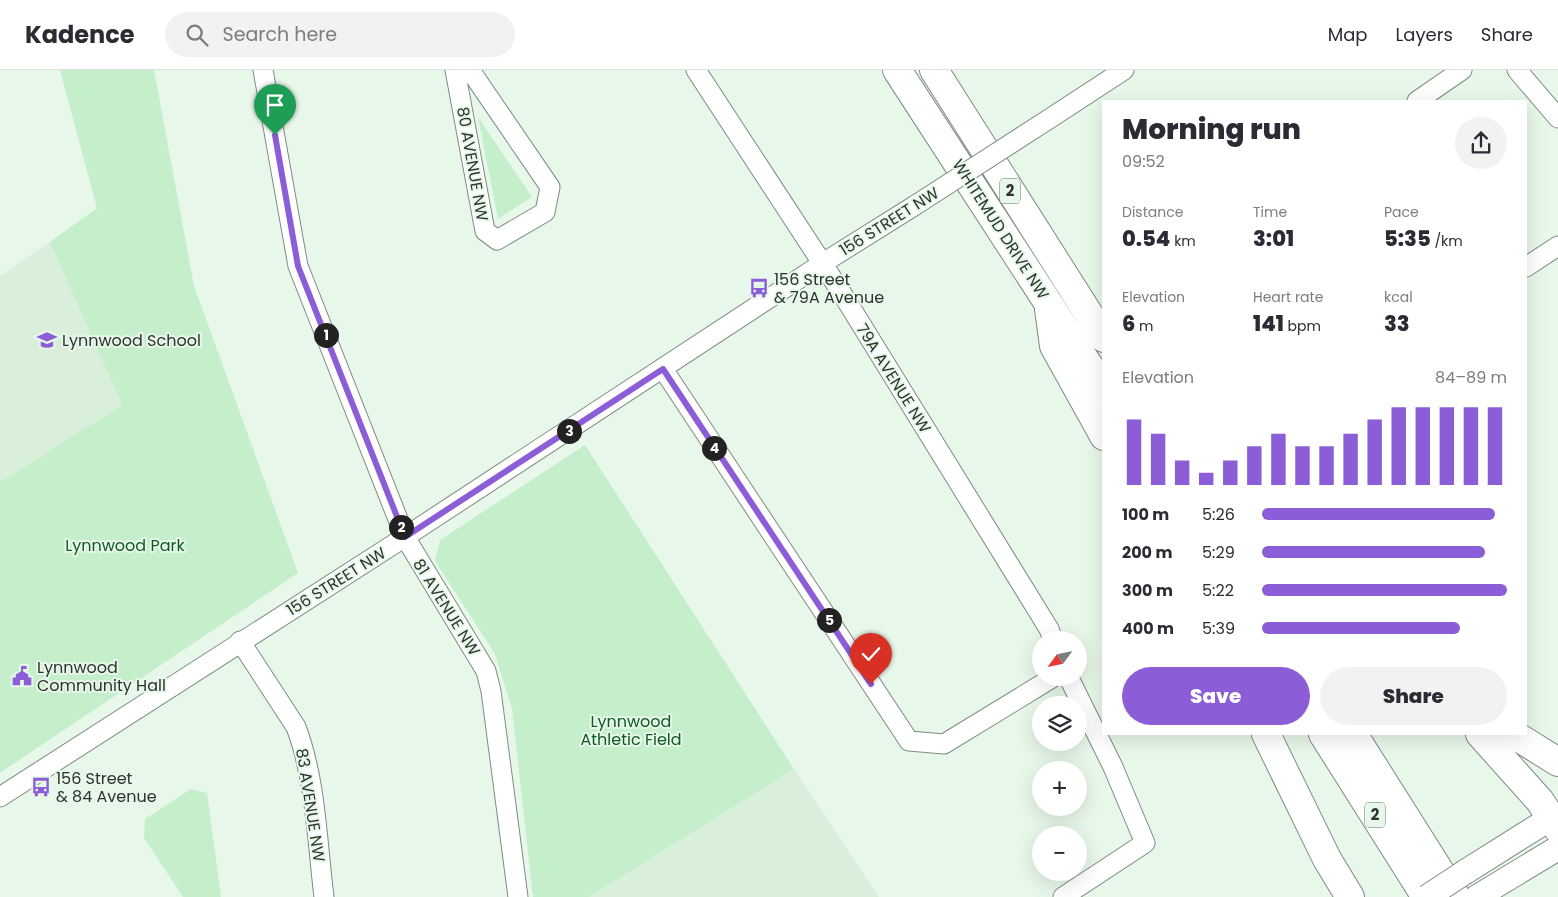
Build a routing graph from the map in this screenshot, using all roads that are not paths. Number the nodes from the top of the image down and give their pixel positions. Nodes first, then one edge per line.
1 (263, 70) edge
2 (455, 70) edge
3 (470, 70) edge
4 (696, 70) edge
5 (897, 70) edge
6 (934, 70) edge
7 (1124, 70) edge
8 (1462, 70) edge
9 (1517, 70) edge
10 (1418, 100) edge
11 (1558, 118) edge
12 (1558, 246) edge
13 (822, 263) junction
14 (1527, 266) edge
15 (1047, 300) junction
16 (1095, 317) edge
17 (1102, 333) edge
18 (663, 369) junction
19 (1102, 386) edge
20 (1102, 432) edge
21 (405, 537) junction
22 (1050, 631) edge
23 (240, 641) junction
24 (1039, 686) edge
25 (1072, 686) edge
26 (1266, 735) edge
27 (1324, 735) edge
28 (1354, 735) edge
29 (1481, 735) edge
30 (1515, 735) edge
31 (1558, 762) edge
32 (0, 797) edge
33 (1556, 820) edge
34 (1558, 848) edge
35 (1327, 859) junction
36 (1487, 891) edge
37 (324, 897) edge
38 (518, 897) edge
39 (1063, 897) edge
40 (1337, 897) edge
41 (1350, 897) edge
42 (1427, 897) edge
43 (1456, 897) edge

1 - 21 street, 81 AVENUE NW
2 - 3 street, 80 AVENUE NW
4 - 13 street, 79A AVENUE NW
5 - 15 highway, WHITEMUD DRIVE NW / 2
6 - 16 highway, WHITEMUD DRIVE NW / 2
7 - 13 street, 156 STREET NW, bridge
8 - 10 street
9 - 11 street
12 - 14 street
13 - 18 street, 156 STREET NW
13 - 22 street, 79A AVENUE NW
15 - 19 highway, WHITEMUD DRIVE NW / 2
15 - 20 highway
16 - 17 highway, WHITEMUD DRIVE NW / 2
18 - 21 street, 156 STREET NW
18 - 24 street
21 - 23 street, 156 STREET NW
21 - 38 street, 81 AVENUE NW
23 - 32 street, 156 STREET NW
23 - 37 street, 83 AVENUE NW
25 - 39 street
26 - 35 highway
27 - 42 highway, 2
28 - 43 highway, 2
29 - 33 highway
30 - 31 highway
33 - 42 main road, bridge
34 - 36 main road
35 - 40 highway
35 - 41 highway

